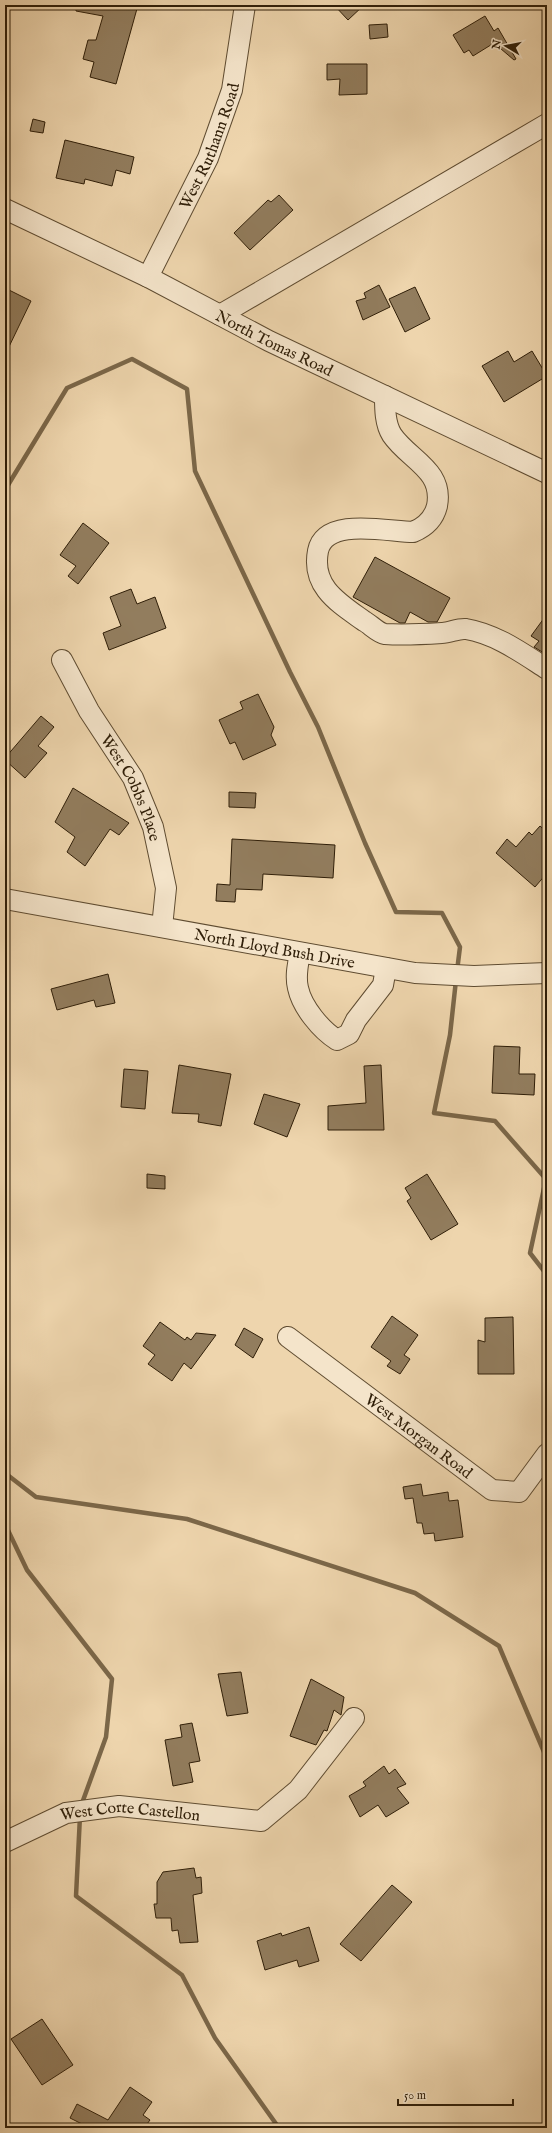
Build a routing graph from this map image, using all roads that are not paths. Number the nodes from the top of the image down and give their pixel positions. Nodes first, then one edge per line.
1 (245, 5) edge
2 (547, 124) edge
3 (5, 209) edge
4 (148, 277) junction
5 (220, 315) junction
6 (385, 396) junction
7 (547, 473) edge
8 (62, 660) dead end
9 (547, 669) edge
10 (5, 899) edge
11 (162, 927) junction
12 (300, 953) junction
13 (386, 968) junction
14 (547, 973) edge
15 (288, 1337) dead end
16 (547, 1454) edge
17 (354, 1718) dead end
18 (5, 1842) edge

1 - 4 street, West Ruthann Road
2 - 5 street
3 - 4 street, North Tomas Road
4 - 5 street, North Tomas Road
5 - 6 street, North Tomas Road
6 - 7 street, North Tomas Road
6 - 9 street
8 - 11 street, West Cobbs Place
10 - 11 street, North Lloyd Bush Drive
11 - 12 street, North Lloyd Bush Drive
12 - 13 street, North Lloyd Bush Drive
12 - 13 street
13 - 14 street, North Lloyd Bush Drive
15 - 16 street, West Morgan Road
17 - 18 street, West Corte Castellon

